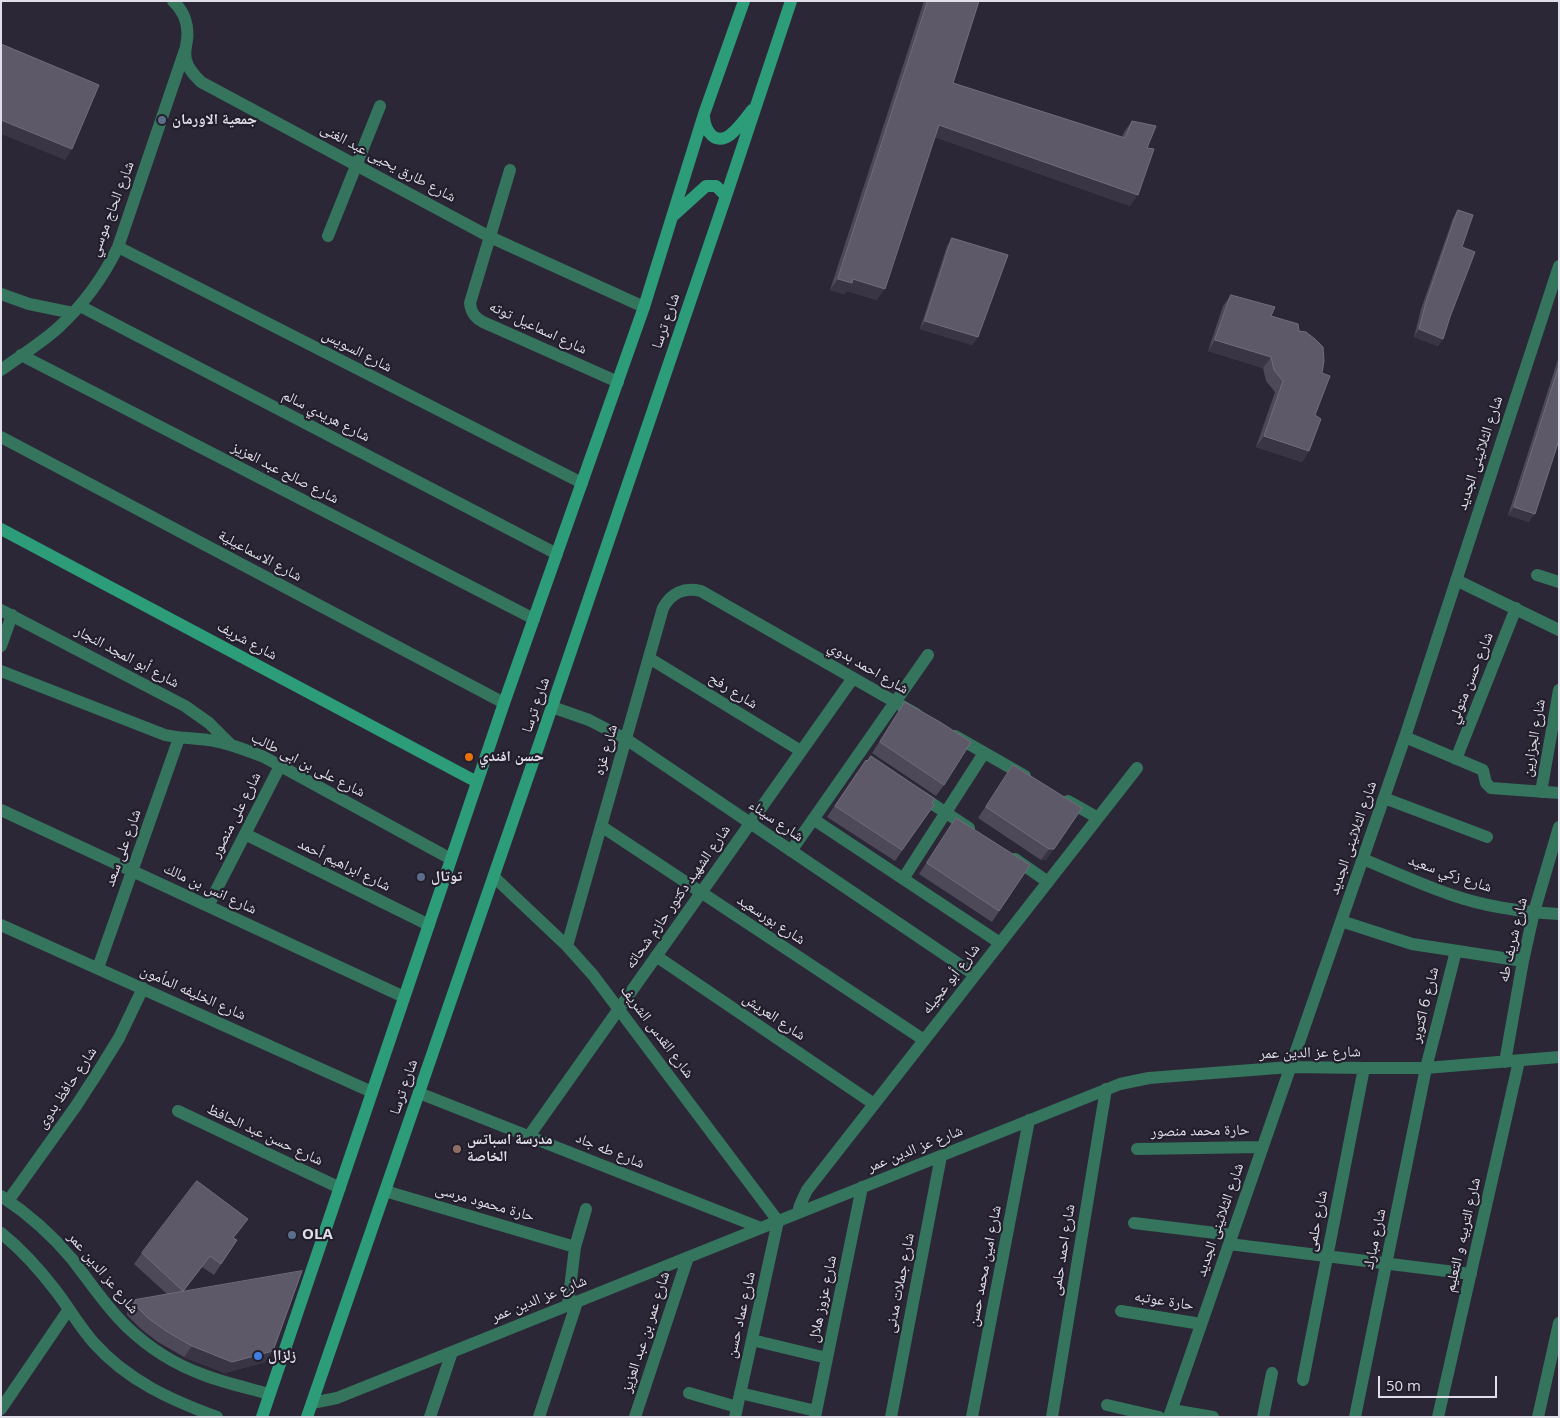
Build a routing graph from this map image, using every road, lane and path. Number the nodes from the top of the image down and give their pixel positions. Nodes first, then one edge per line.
1 (172, 1) edge
2 (744, 1) edge
3 (791, 1) edge
4 (185, 50) junction
5 (756, 105) junction
6 (380, 106) dead end
7 (704, 114) junction
8 (357, 164) junction
9 (510, 170) dead end
10 (726, 196) junction
11 (672, 216) junction
12 (328, 236) dead end
13 (490, 237) junction
14 (118, 247) junction
15 (1559, 266) edge
16 (1, 294) edge
17 (644, 307) junction
18 (76, 310) junction
19 (21, 355) junction
20 (1, 370) edge
21 (618, 382) junction
22 (1, 437) edge
23 (582, 483) junction
24 (1, 529) edge
25 (557, 554) junction
26 (1537, 575) dead end
27 (1456, 580) junction
28 (1559, 582) edge
29 (701, 591) joint
30 (1516, 608) junction
31 (7, 612) edge
32 (534, 619) junction
33 (1559, 630) edge
34 (1, 646) edge
35 (928, 655) dead end
36 (649, 658) junction
37 (1, 671) edge
38 (853, 678) junction
39 (1559, 690) edge
40 (895, 702) junction
41 (504, 703) junction
42 (552, 707) junction
43 (927, 721) edge
44 (944, 730) edge
45 (180, 738) junction
46 (1405, 738) junction
47 (626, 739) junction
48 (230, 744) junction
49 (801, 751) junction
50 (984, 753) junction
51 (1456, 758) junction
52 (280, 766) junction
53 (1137, 768) dead end
54 (1033, 781) edge
55 (477, 782) junction
56 (906, 786) edge
57 (1541, 792) junction
58 (1559, 793) edge
59 (1057, 795) edge
60 (1384, 798) junction
61 (1, 810) edge
62 (946, 813) junction
63 (1098, 818) junction
64 (813, 819) junction
65 (750, 823) junction
66 (601, 826) junction
67 (1559, 827) edge
68 (245, 834) junction
69 (977, 834) edge
70 (1487, 837) dead end
71 (1001, 850) edge
72 (791, 851) junction
73 (451, 859) junction
74 (1363, 859) junction
75 (132, 871) junction
76 (494, 877) junction
77 (903, 878) junction
78 (1048, 882) junction
79 (701, 893) junction
80 (208, 906) junction
81 (1534, 912) junction
82 (1559, 914) edge
83 (1341, 920) junction
84 (1, 925) edge
85 (429, 926) junction
86 (1000, 943) junction
87 (567, 946) junction
88 (1456, 951) junction
89 (656, 956) junction
90 (1523, 960) junction
91 (98, 968) junction
92 (975, 975) junction
93 (142, 988) junction
94 (404, 997) junction
95 (619, 1008) junction
96 (924, 1040) junction
97 (1559, 1057) edge
98 (1519, 1061) junction
99 (1505, 1062) junction
100 (1290, 1067) junction
101 (1364, 1068) junction
102 (1426, 1068) junction
103 (1106, 1089) junction
104 (372, 1092) junction
105 (419, 1093) junction
106 (874, 1104) junction
107 (178, 1111) dead end
108 (1029, 1120) junction
109 (529, 1136) junction
110 (1262, 1147) junction
111 (1137, 1149) dead end
112 (941, 1156) junction
113 (862, 1187) junction
114 (340, 1188) junction
115 (385, 1192) junction
116 (5, 1198) edge
117 (586, 1209) dead end
118 (798, 1213) junction
119 (778, 1221) junction
120 (1134, 1224) dead end
121 (761, 1228) junction
122 (1, 1233) edge
123 (1230, 1239) junction
124 (575, 1247) junction
125 (1327, 1256) junction
126 (688, 1258) junction
127 (1386, 1264) junction
128 (1470, 1274) junction
129 (573, 1303) junction
130 (69, 1309) junction
131 (1121, 1311) dead end
132 (1559, 1323) edge
133 (1201, 1324) junction
134 (752, 1340) junction
135 (452, 1352) junction
136 (827, 1358) junction
137 (1272, 1373) dead end
138 (1303, 1380) dead end
139 (689, 1393) dead end
140 (740, 1393) junction
141 (269, 1394) junction
142 (312, 1403) junction
143 (1107, 1405) dead end
144 (1, 1409) edge
145 (736, 1412) edge
146 (1170, 1413) edge
147 (815, 1414) edge
148 (217, 1417) edge
149 (262, 1417) edge
150 (308, 1417) edge
151 (430, 1417) edge
152 (539, 1417) edge
153 (635, 1417) edge
154 (891, 1417) edge
155 (972, 1417) edge
156 (1052, 1417) edge
157 (1159, 1417) edge
158 (1213, 1417) edge
159 (1263, 1417) edge
160 (1355, 1417) edge
161 (1438, 1417) edge
162 (1538, 1417) edge

1 - 4 street, شارع طارق يحيى عبد الغنى
2 - 7 main road, شارع ترسا
3 - 5 main road, شارع ترسا
4 - 8 street, شارع طارق يحيى عبد الغنى
4 - 14 street, شارع الحاج موسي
5 - 7 main road
5 - 10 main road, شارع ترسا
6 - 8 street
7 - 11 main road, شارع ترسا
8 - 12 street
8 - 13 street, شارع طارق يحيى عبد الغنى
9 - 13 street, شارع اسماعيل توته
10 - 11 main road
10 - 42 main road, شارع ترسا
11 - 17 main road, شارع ترسا
13 - 17 street, شارع طارق يحيى عبد الغنى
13 - 21 street, شارع اسماعيل توته
14 - 18 street, شارع الحاج موسي
14 - 23 street, شارع السويس
15 - 27 street, شارع الثلاثينى الجديد
16 - 18 street, شارع هريدي سالم
17 - 21 main road, شارع ترسا
18 - 19 street, شارع الحاج موسي
18 - 25 street, شارع هريدي سالم
19 - 20 street, شارع الحاج موسي
19 - 32 street, شارع صالح عبد العزيز
21 - 23 main road, شارع ترسا
22 - 41 street, شارع الاسماعيلية
23 - 25 main road, شارع ترسا
24 - 55 main road, شارع شريف
25 - 32 main road, شارع ترسا
26 - 28 street
27 - 30 street
27 - 46 street, شارع الثلاثينى الجديد
29 - 36 street, شارع غزه
29 - 38 street, شارع احمد بدوي
30 - 33 street
30 - 51 street, شارع حسن متولي
31 - 34 street
31 - 48 street, شارع أبو المجد النجار
32 - 41 main road, شارع ترسا
35 - 40 street
36 - 47 street, شارع غزه
36 - 49 street, شارع رفح
37 - 45 street, شارع على بن ابى طالب
38 - 40 street, شارع احمد بدوي
38 - 49 street, شارع الشهيد دكتور حازم شحاته
39 - 57 street, شارع الجزارين
40 - 43 street, شارع احمد بدوي
40 - 64 street
41 - 55 main road, شارع ترسا
42 - 47 street, شارع سيناء
42 - 76 main road, شارع ترسا
44 - 50 street
45 - 48 street, شارع على بن ابى طالب
45 - 75 street, شارع على سعد
46 - 51 street
46 - 60 street, شارع الثلاثينى الجديد
47 - 65 street, شارع سيناء
47 - 66 street, شارع غزه
48 - 52 street, شارع على بن ابى طالب
49 - 65 street, شارع الشهيد دكتور حازم شحاته
50 - 54 street
50 - 62 street
51 - 57 street
52 - 68 street, شارع على منصور
52 - 73 street, شارع على بن ابى طالب
53 - 63 street, شارع أبو عجيله
55 - 73 main road, شارع ترسا
56 - 62 street
57 - 58 street
59 - 63 street
60 - 70 street
60 - 74 street, شارع الثلاثينى الجديد
61 - 75 street, شارع انس بن مالك
62 - 69 street
62 - 77 street
63 - 78 street, شارع أبو عجيله
64 - 72 street
64 - 77 street
65 - 72 street, شارع سيناء
65 - 79 street, شارع الشهيد دكتور حازم شحاته
66 - 79 street, شارع بورسعيد
66 - 87 street, شارع غزه
67 - 81 street, شارع شريف طه
68 - 80 street, شارع على منصور
68 - 85 street, شارع ابراهيم أحمد
71 - 78 street
72 - 92 street, شارع سيناء
73 - 85 main road, شارع ترسا
74 - 81 street, شارع زكي سعيد
74 - 83 street, شارع الثلاثينى الجديد
75 - 80 street, شارع انس بن مالك
75 - 91 street, شارع على سعد
76 - 87 street, شارع القدس الشريف
76 - 105 main road, شارع ترسا
77 - 86 street
78 - 86 street, شارع أبو عجيله
79 - 89 street, شارع الشهيد دكتور حازم شحاته
79 - 96 street, شارع بورسعيد
80 - 94 street, شارع انس بن مالك
81 - 82 street, شارع زكي سعيد
81 - 90 street, شارع شريف طه
83 - 88 street
83 - 100 street, شارع الثلاثينى الجديد
84 - 91 street, شارع الخليفه المأمون
85 - 94 main road, شارع ترسا
86 - 92 street, شارع أبو عجيله
87 - 95 street, شارع القدس الشريف
88 - 90 street
88 - 102 street, شارع 6 اكتوبر
89 - 95 street, شارع الشهيد دكتور حازم شحاته
89 - 106 street, شارع العريش
90 - 99 street, شارع شريف طه
91 - 93 street, شارع الخليفه المأمون
92 - 96 street, شارع أبو عجيله
93 - 104 street, شارع الخليفه المأمون
93 - 116 street, شارع حافظ بدوى
94 - 104 main road, شارع ترسا
95 - 109 street, شارع الشهيد دكتور حازم شحاته
95 - 119 street, شارع القدس الشريف
96 - 106 street, شارع أبو عجيله
97 - 98 street, شارع عز الدين عمر
98 - 99 street, شارع عز الدين عمر
98 - 128 street, شارع التربيه و التعليم
99 - 102 street, شارع عز الدين عمر
100 - 101 street, شارع عز الدين عمر
100 - 103 street, شارع عز الدين عمر
100 - 110 street, شارع الثلاثينى الجديد
101 - 102 street, شارع عز الدين عمر
101 - 125 street, شارع حلمى
102 - 127 street, شارع مبارك
103 - 108 street, شارع عز الدين عمر
103 - 156 street, شارع احمد حلمى
104 - 114 main road, شارع ترسا
105 - 109 street, شارع طه جاد
105 - 115 main road, شارع ترسا
106 - 118 street, شارع أبو عجيله
107 - 114 street, شارع حسن عبد الحافظ
108 - 112 street, شارع عز الدين عمر
108 - 155 street, شارع امين محمد حسن
109 - 121 street, شارع طه جاد
110 - 111 street, حارة محمد منصور
110 - 123 street, شارع الثلاثينى الجديد
112 - 113 street, شارع عز الدين عمر
112 - 154 street, شارع جملات مدنى
113 - 118 street, شارع عز الدين عمر
113 - 136 street, شارع عزوز هلال
114 - 141 main road, شارع ترسا
115 - 124 street, حارة محمود مرسى
115 - 142 main road, شارع ترسا
116 - 141 street, شارع عز الدين عمر
117 - 124 street
118 - 119 street, شارع عز الدين عمر
119 - 121 street, شارع عز الدين عمر
119 - 134 street, شارع عماد حسن
120 - 123 street
121 - 126 street, شارع عز الدين عمر
122 - 130 street
123 - 125 street
123 - 133 street, شارع الثلاثينى الجديد
124 - 129 street
125 - 127 street
125 - 138 street, شارع حلمى
126 - 129 street, شارع عز الدين عمر
126 - 153 street, شارع عمر بن عبد العزيز
127 - 128 street
127 - 160 street, شارع مبارك
128 - 161 street, شارع التربيه و التعليم
129 - 135 street, شارع عز الدين عمر
129 - 152 street
130 - 144 street
130 - 148 street
131 - 133 street, حارة عوتبه
132 - 162 street
133 - 146 street, شارع الثلاثينى الجديد
134 - 136 street
134 - 140 street, شارع عماد حسن
135 - 142 street, شارع عز الدين عمر
135 - 151 street
136 - 147 street, شارع عزوز هلال
137 - 159 street
139 - 145 street
140 - 145 street, شارع عماد حسن
140 - 147 street
141 - 149 main road, شارع ترسا
142 - 150 main road, شارع ترسا
143 - 157 street
146 - 158 street

